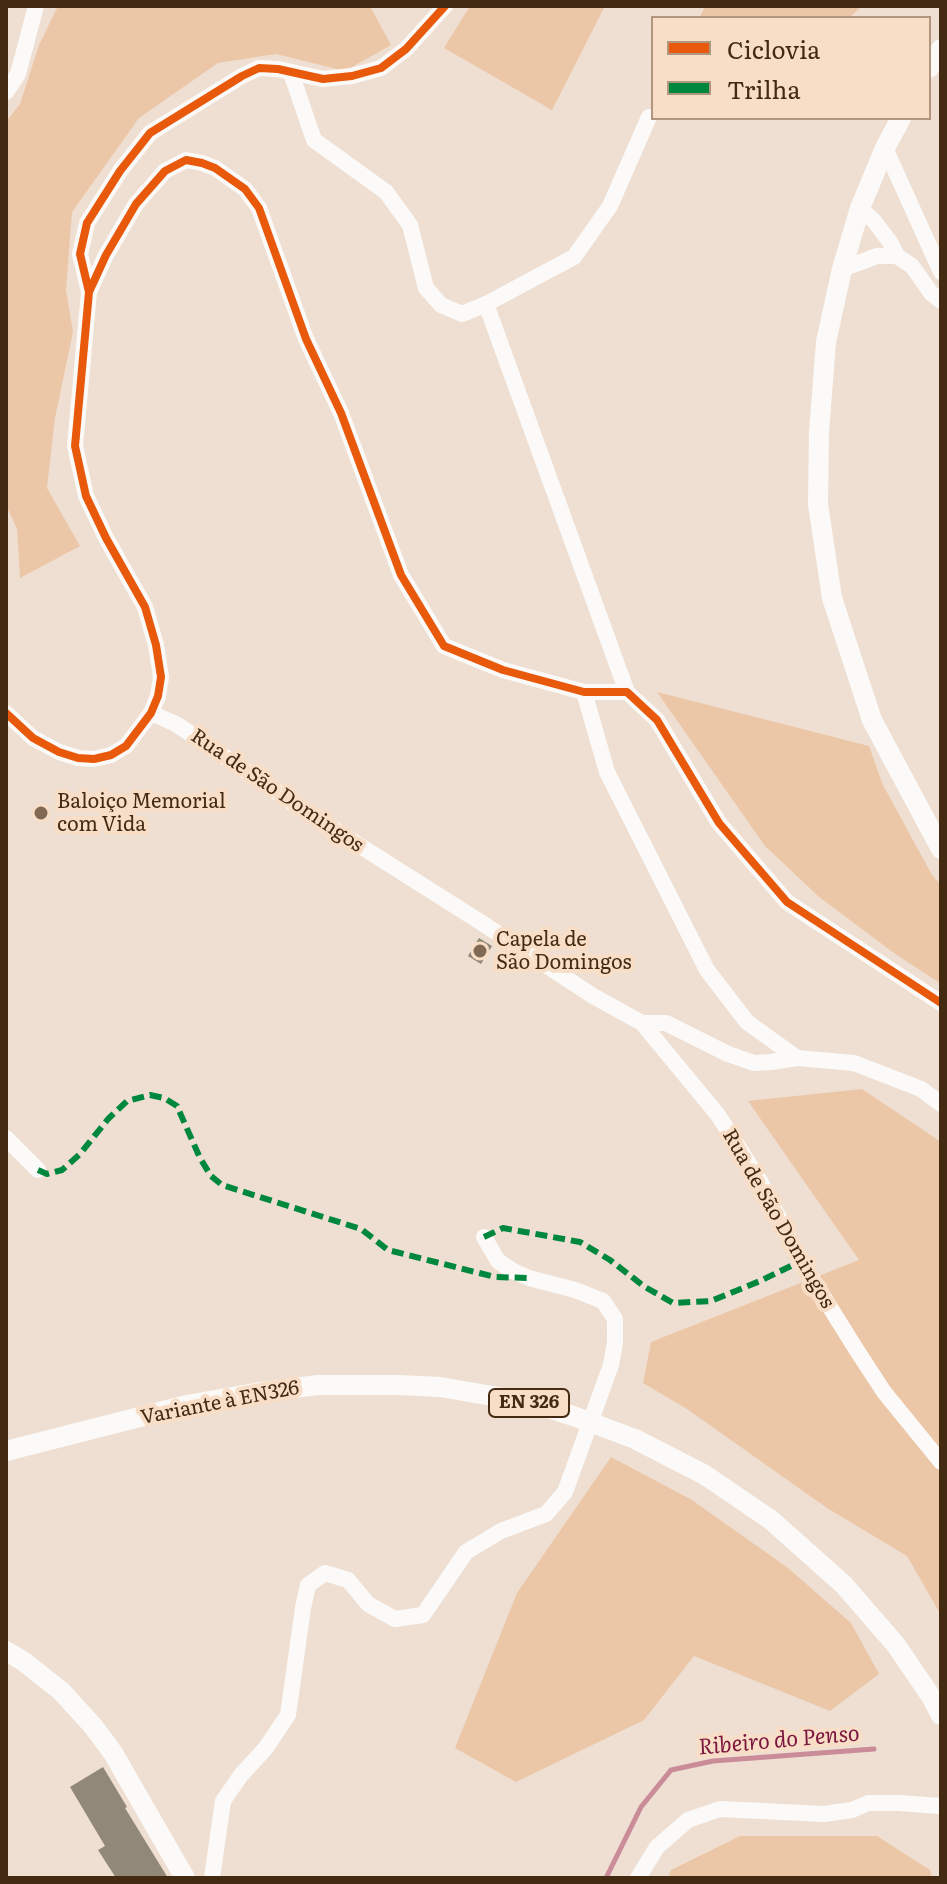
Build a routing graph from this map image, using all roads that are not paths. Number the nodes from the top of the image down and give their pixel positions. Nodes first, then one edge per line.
1 (36, 6) edge
2 (445, 6) edge
3 (291, 73) junction
4 (6, 92) edge
5 (649, 117) dead end
6 (900, 120) edge
7 (885, 148) junction
8 (860, 208) junction
9 (897, 256) junction
10 (842, 269) junction
11 (941, 272) edge
12 (89, 292) junction
13 (941, 301) edge
14 (486, 304) junction
15 (584, 692) junction
16 (627, 692) junction
17 (6, 713) edge
18 (151, 713) junction
19 (941, 849) edge
20 (941, 1003) edge
21 (642, 1023) junction
22 (797, 1058) junction
23 (941, 1104) edge
24 (6, 1138) edge
25 (38, 1170) dead end
26 (484, 1237) dead end
27 (6, 1451) edge
28 (941, 1462) edge
29 (6, 1651) edge
30 (941, 1715) edge
31 (941, 1806) edge
32 (185, 1878) edge
33 (212, 1878) edge
34 (638, 1878) edge

1 - 4 street
2 - 3 street
3 - 12 street
3 - 14 street
5 - 14 street
6 - 7 main road
7 - 8 main road
7 - 11 street
8 - 9 street
8 - 10 main road
9 - 10 street
9 - 13 street
10 - 19 main road
12 - 15 street
12 - 18 street
14 - 16 street
15 - 16 street
15 - 22 street
16 - 20 street
17 - 18 street
18 - 21 street, Rua de São Domingos
21 - 22 street
21 - 28 street, Rua de São Domingos
22 - 23 street
24 - 25 street
26 - 33 street
27 - 30 main road, Variante à EN326 / EN 326
29 - 32 main road
31 - 34 street

